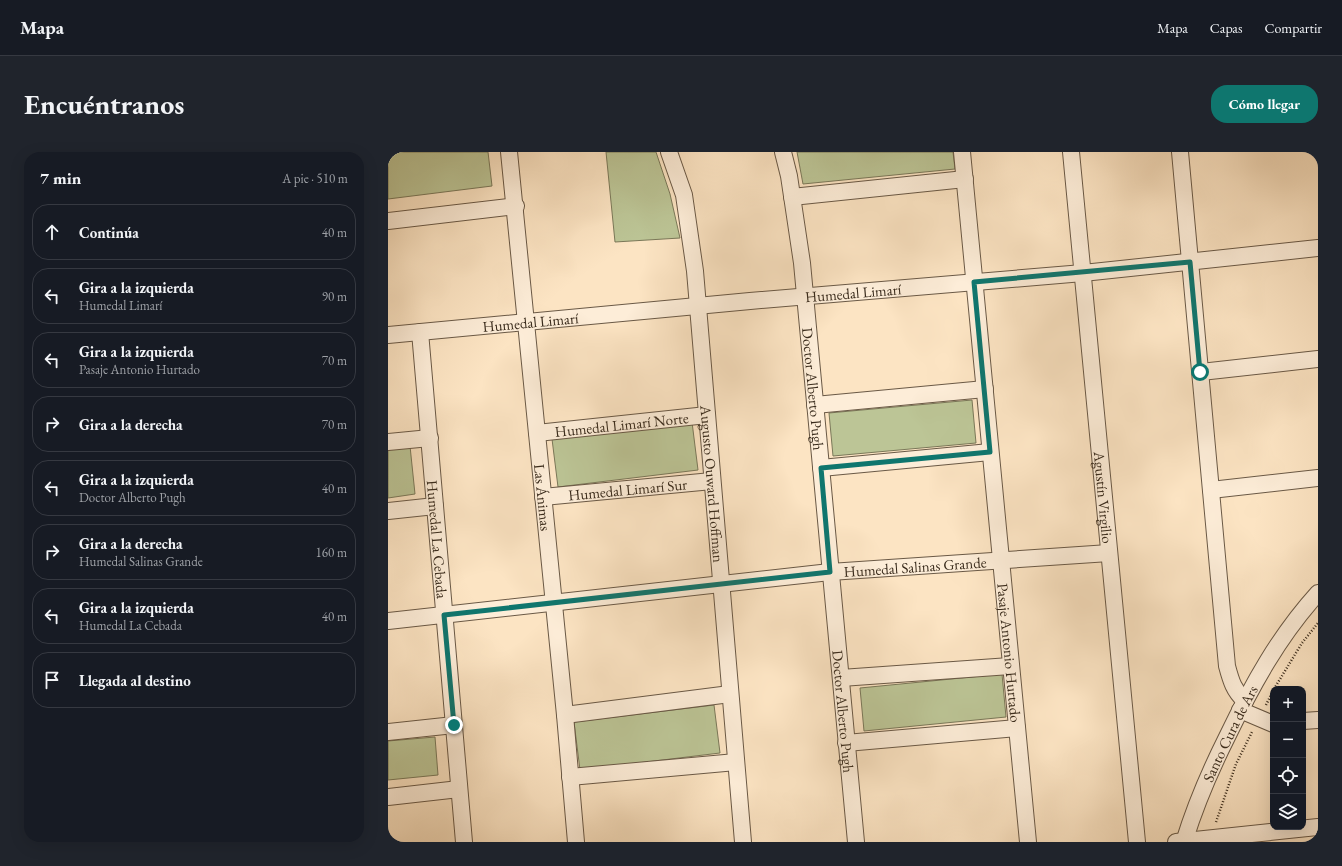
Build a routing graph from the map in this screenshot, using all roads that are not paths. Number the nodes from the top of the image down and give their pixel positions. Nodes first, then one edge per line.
1 (509, 152) edge
2 (669, 152) edge
3 (783, 152) edge
4 (962, 152) edge
5 (1072, 152) edge
6 (1180, 152) edge
7 (965, 179) junction
8 (792, 197) junction
9 (516, 206) junction
10 (388, 220) edge
11 (1318, 248) edge
12 (1190, 262) junction
13 (1083, 273) junction
14 (974, 282) junction
15 (804, 296) junction
16 (697, 306) junction
17 (527, 322) junction
18 (420, 332) junction
19 (388, 335) edge
20 (1318, 359) edge
21 (1200, 372) junction
22 (985, 389) junction
23 (815, 405) junction
24 (707, 415) junction
25 (537, 433) junction
26 (430, 438) junction
27 (388, 442) edge
28 (990, 452) junction
29 (821, 468) junction
30 (1318, 478) edge
31 (712, 481) junction
32 (1211, 490) junction
33 (544, 497) junction
34 (435, 506) junction
35 (388, 511) edge
36 (1109, 553) junction
37 (1001, 560) junction
38 (830, 572) junction
39 (721, 585) junction
40 (1318, 593) edge
41 (553, 603) junction
42 (444, 615) junction
43 (388, 621) edge
44 (1010, 666) junction
45 (841, 678) junction
46 (730, 694) junction
47 (1242, 706) junction
48 (565, 715) junction
49 (1318, 720) edge
50 (1266, 721) edge
51 (1306, 721) edge
52 (454, 725) junction
53 (1017, 728) junction
54 (388, 732) edge
55 (846, 743) junction
56 (736, 762) junction
57 (570, 777) junction
58 (460, 789) junction
59 (388, 797) edge
60 (1318, 827) edge
61 (464, 842) edge
62 (576, 842) edge
63 (743, 842) edge
64 (856, 842) edge
65 (1028, 842) edge
66 (1137, 842) edge
67 (1181, 842) edge

1 - 9 street, Las Ánimas
2 - 16 street, Augusto Ouward Hoffman
3 - 8 street, Doctor Alberto Pugh
4 - 7 street, Pasaje Antonio Hurtado
5 - 13 street, Agustín Virgilio
6 - 12 street
7 - 8 street
7 - 14 street, Pasaje Antonio Hurtado
8 - 15 street, Doctor Alberto Pugh
9 - 10 street
9 - 17 street, Las Ánimas
11 - 12 street, Humedal Limarí
12 - 13 street, Humedal Limarí
12 - 21 street
13 - 14 street, Humedal Limarí
13 - 36 street, Agustín Virgilio
14 - 15 street, Humedal Limarí
14 - 22 street, Pasaje Antonio Hurtado
15 - 16 street, Humedal Limarí
15 - 23 street, Doctor Alberto Pugh
16 - 17 street, Humedal Limarí
16 - 24 street, Augusto Ouward Hoffman
17 - 18 street, Humedal Limarí
17 - 25 street, Las Ánimas
18 - 19 street, Humedal Limarí
18 - 26 street, Humedal La Cebada
20 - 21 street
21 - 32 street
22 - 23 street
22 - 28 street, Pasaje Antonio Hurtado
23 - 29 street, Doctor Alberto Pugh
24 - 25 street, Humedal Limarí Norte
24 - 31 street, Augusto Ouward Hoffman
25 - 33 street, Las Ánimas
26 - 27 street
26 - 34 street, Humedal La Cebada
28 - 29 street
28 - 37 street, Pasaje Antonio Hurtado
29 - 38 street, Doctor Alberto Pugh
30 - 32 street
31 - 33 street, Humedal Limarí Sur
31 - 39 street, Augusto Ouward Hoffman
32 - 47 street
33 - 41 street, Las Ánimas
34 - 35 street
34 - 42 street, Humedal La Cebada
36 - 37 street, Humedal Salinas Grande
36 - 66 street, Agustín Virgilio
37 - 38 street, Humedal Salinas Grande
37 - 44 street, Pasaje Antonio Hurtado
38 - 39 street, Humedal Salinas Grande
38 - 45 street, Doctor Alberto Pugh
39 - 41 street, Humedal Salinas Grande
39 - 46 street, Augusto Ouward Hoffman
40 - 47 street, Santo Cura de Ars
41 - 42 street, Humedal Salinas Grande
41 - 48 street, Las Ánimas
42 - 43 street, Humedal Salinas Grande
42 - 52 street, Humedal La Cebada
44 - 45 street
44 - 53 street, Pasaje Antonio Hurtado
45 - 55 street, Doctor Alberto Pugh
46 - 48 street
46 - 56 street, Augusto Ouward Hoffman
47 - 50 street
47 - 67 street, Santo Cura de Ars
48 - 57 street, Las Ánimas
49 - 51 street
52 - 54 street
52 - 58 street, Humedal La Cebada
53 - 55 street
53 - 65 street, Pasaje Antonio Hurtado
55 - 64 street, Doctor Alberto Pugh
56 - 57 street
56 - 63 street, Augusto Ouward Hoffman
57 - 62 street, Las Ánimas
58 - 59 street
58 - 61 street, Humedal La Cebada
60 - 67 street

